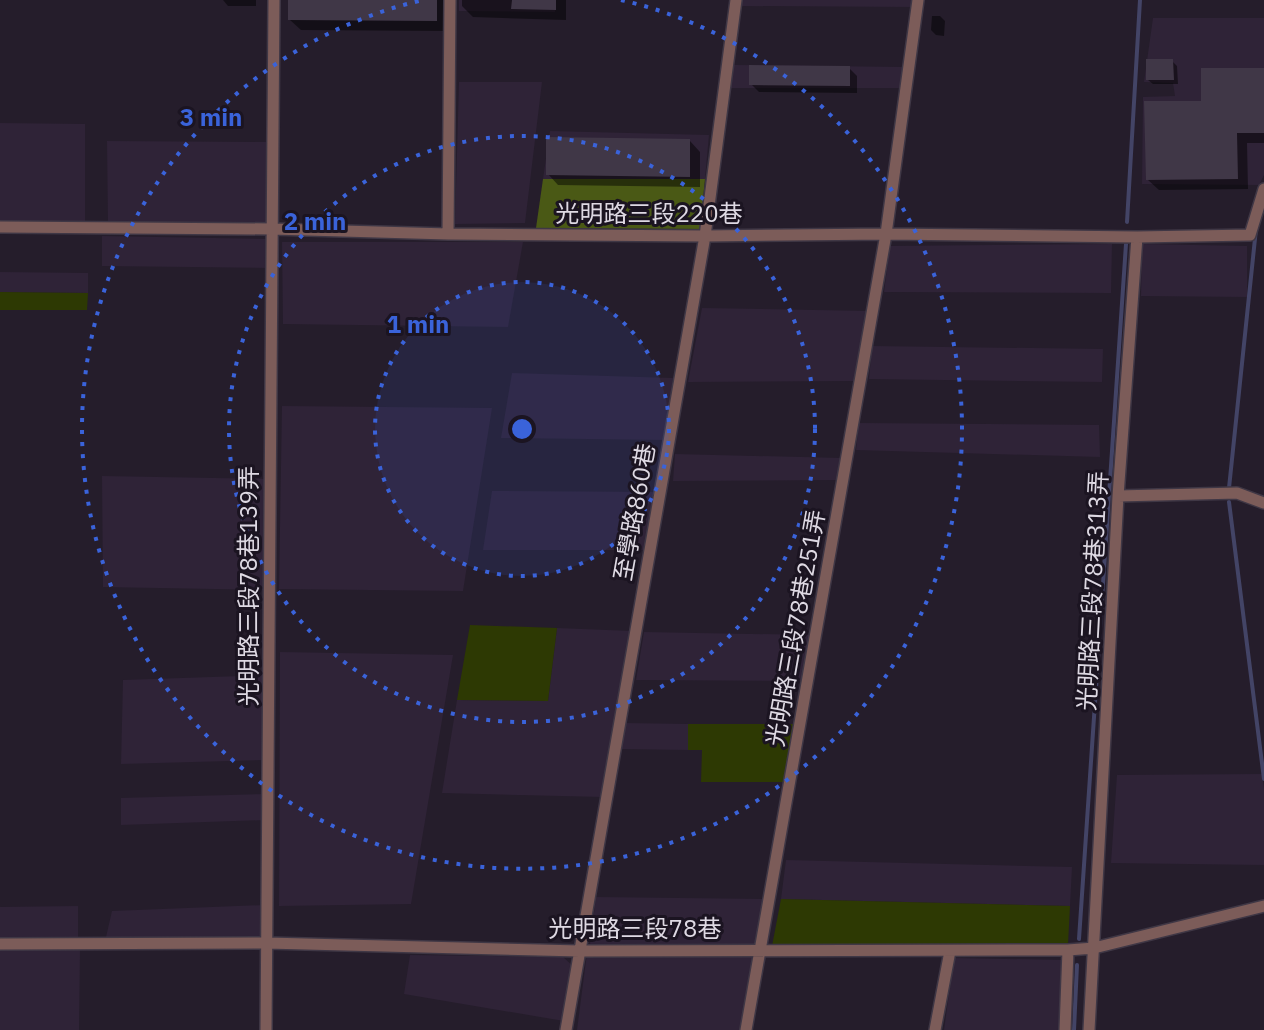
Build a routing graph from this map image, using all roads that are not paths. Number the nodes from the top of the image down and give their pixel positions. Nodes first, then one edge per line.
1 (274, 0) edge
2 (450, 0) edge
3 (736, 0) edge
4 (918, 0) edge
5 (1264, 189) edge
6 (0, 227) edge
7 (272, 229) junction
8 (448, 234) junction
9 (886, 234) junction
10 (705, 236) junction
11 (1137, 237) junction
12 (1118, 496) junction
13 (1264, 503) edge
14 (1264, 906) edge
15 (267, 943) junction
16 (0, 944) edge
17 (1094, 948) junction
18 (760, 950) junction
19 (1068, 950) junction
20 (580, 951) junction
21 (950, 951) junction
22 (266, 1030) edge
23 (566, 1030) edge
24 (746, 1030) edge
25 (935, 1030) edge
26 (1065, 1030) edge
27 (1089, 1030) edge

1 - 7 street, 光明路三段78巷139弄
2 - 8 street
3 - 10 street, 至學路860巷
4 - 9 street, 光明路三段78巷251弄
5 - 11 street, 光明路三段220巷
6 - 7 street, 光明路三段220巷
7 - 8 street, 光明路三段220巷
7 - 15 street, 光明路三段78巷139弄
8 - 10 street, 光明路三段220巷
9 - 10 street, 光明路三段220巷
9 - 11 street, 光明路三段220巷
9 - 18 street, 光明路三段78巷251弄
10 - 20 street, 至學路860巷
11 - 12 street, 光明路三段78巷313弄
12 - 13 street
12 - 17 street, 光明路三段78巷313弄
14 - 17 street, 光明路三段78巷
15 - 16 street, 光明路三段78巷
15 - 20 street, 光明路三段78巷
15 - 22 street, 光明路三段78巷139弄
17 - 19 street, 光明路三段78巷
17 - 27 street, 光明路三段78巷313弄
18 - 20 street, 光明路三段78巷
18 - 21 street, 光明路三段78巷
18 - 24 street, 光明路三段78巷251弄
19 - 21 street, 光明路三段78巷
19 - 26 street
20 - 23 street, 至學路860巷
21 - 25 street

